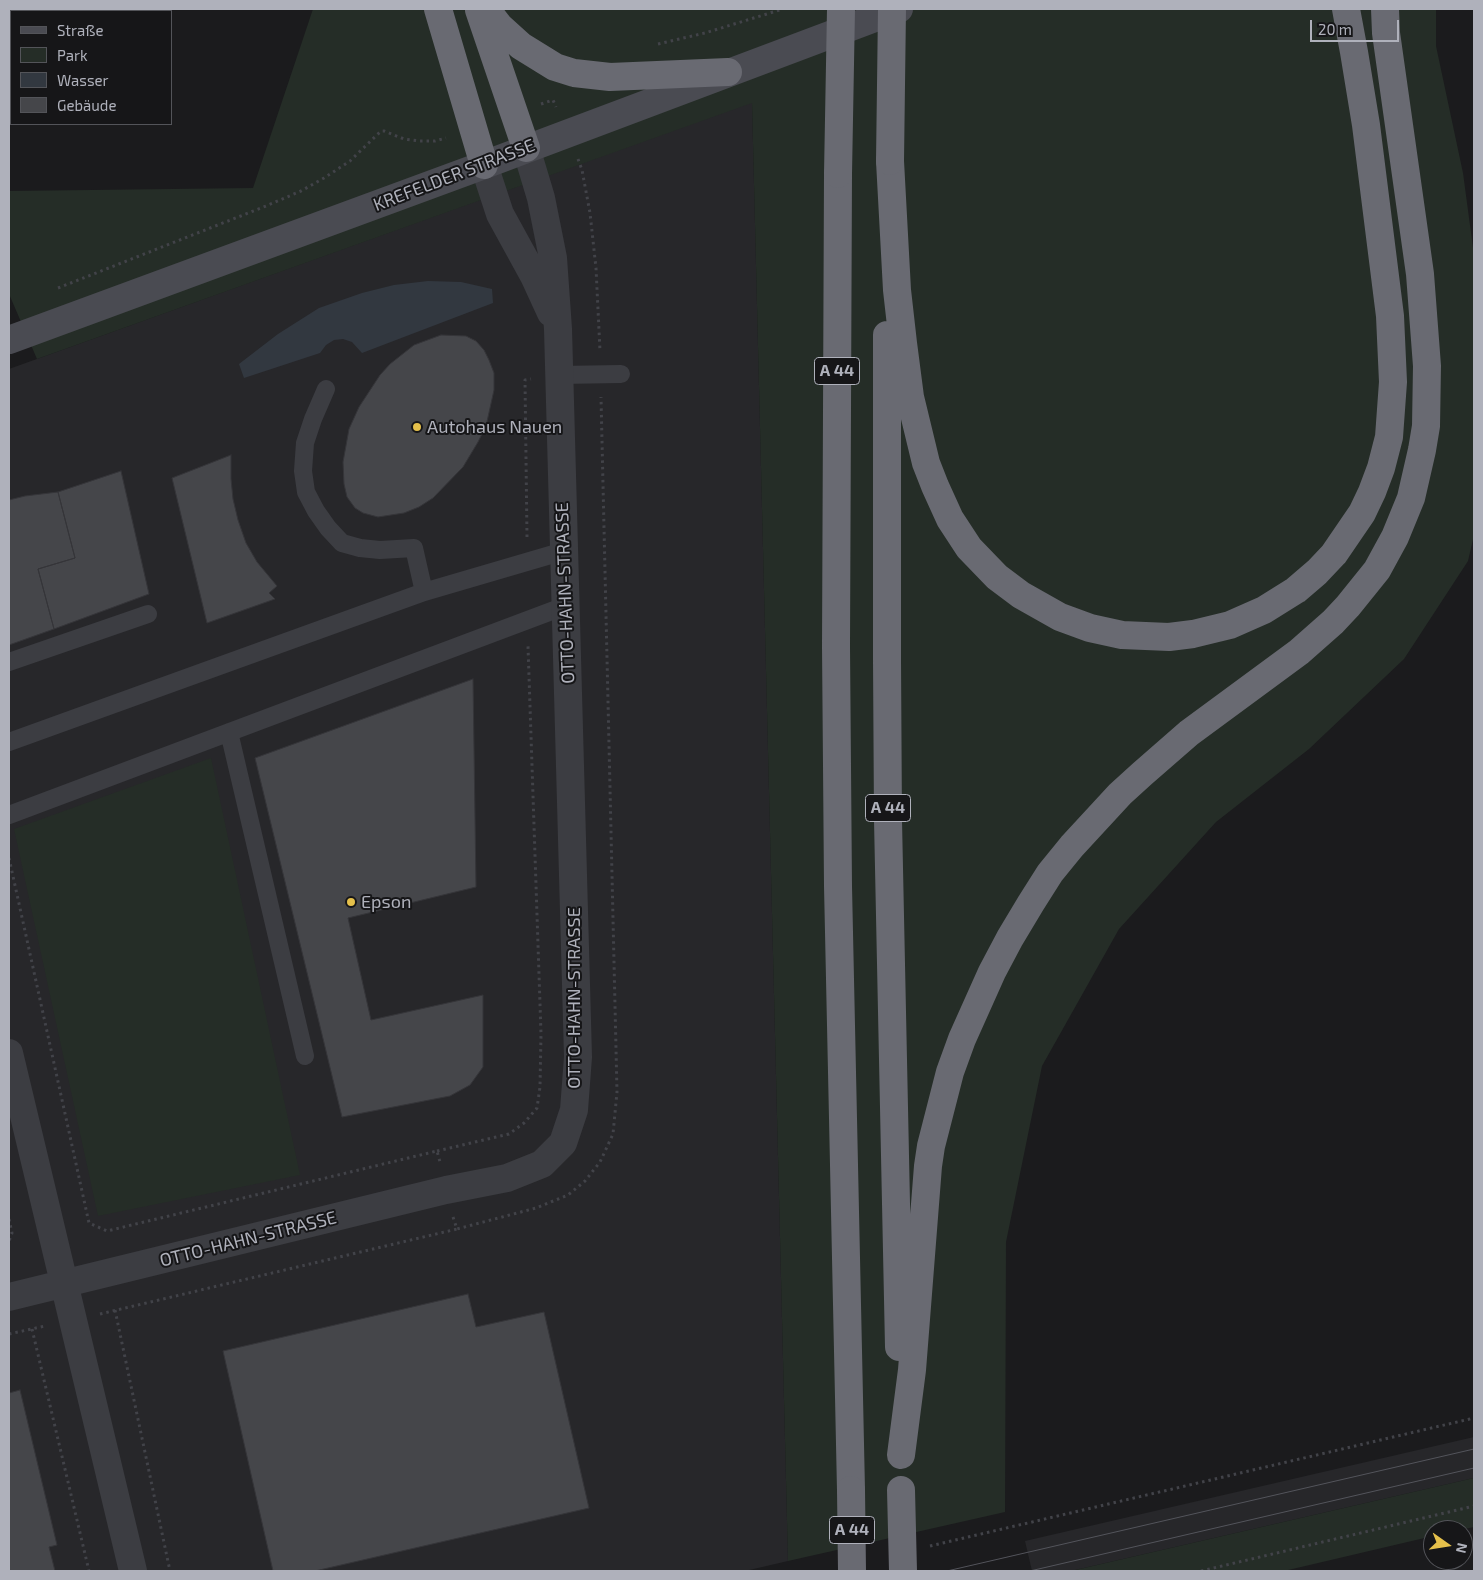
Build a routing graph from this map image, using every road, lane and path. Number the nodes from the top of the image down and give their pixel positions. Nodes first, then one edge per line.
1 (438, 9) edge
2 (478, 9) edge
3 (486, 9) edge
4 (783, 9) edge
5 (841, 9) edge
6 (892, 9) edge
7 (899, 9) edge
8 (1338, 9) edge
9 (1346, 9) edge
10 (1384, 17) edge
11 (651, 45) dead end
12 (1354, 52) junction
13 (562, 69) junction
14 (728, 72) junction
15 (553, 100) junction
16 (514, 115) junction
17 (474, 130) junction
18 (567, 133) junction
19 (526, 148) junction
20 (890, 161) junction
21 (484, 165) junction
22 (52, 291) dead end
23 (558, 328) junction
24 (9, 340) edge
25 (621, 374) dead end
26 (559, 375) junction
27 (601, 375) junction
28 (326, 389) dead end
29 (564, 551) junction
30 (527, 562) junction
31 (424, 592) junction
32 (565, 606) junction
33 (148, 614) dead end
34 (527, 621) junction
35 (9, 662) edge
36 (229, 732) junction
37 (9, 742) edge
38 (9, 815) edge
39 (9, 858) edge
40 (9, 1053) edge
41 (305, 1056) dead end
42 (437, 1151) junction
43 (446, 1190) junction
44 (9, 1219) edge
45 (457, 1229) junction
46 (9, 1241) edge
47 (64, 1284) junction
48 (9, 1296) edge
49 (115, 1310) junction
50 (72, 1320) junction
51 (32, 1329) junction
52 (9, 1334) edge
53 (1474, 1418) edge
54 (901, 1455) junction
55 (1474, 1506) edge
56 (926, 1546) dead end
57 (90, 1571) edge
58 (133, 1571) edge
59 (170, 1571) edge
60 (852, 1571) edge
61 (903, 1571) edge
62 (1201, 1571) edge

1 - 17 highway
2 - 16 highway
3 - 13 highway
4 - 11 path
5 - 60 highway, A 44, bridge
6 - 20 highway, A 44, bridge
7 - 14 main road, KREFELDER STRASSE
8 - 12 highway
9 - 12 highway
10 - 54 highway
12 - 20 highway
13 - 14 highway
13 - 15 path
14 - 18 main road, KREFELDER STRASSE
15 - 16 path
15 - 18 path
16 - 19 highway
17 - 21 highway
17 - 22 path
18 - 19 main road, KREFELDER STRASSE
18 - 27 path
19 - 21 main road, KREFELDER STRASSE
19 - 23 street, OTTO-HAHN-STRASSE
20 - 54 highway, A 44
21 - 23 street, OTTO-HAHN-STRASSE
21 - 24 main road, KREFELDER STRASSE
23 - 26 street, OTTO-HAHN-STRASSE
25 - 27 lane
26 - 27 lane
26 - 29 street, OTTO-HAHN-STRASSE
26 - 30 path
27 - 45 path
28 - 31 lane
29 - 30 lane
29 - 32 street, OTTO-HAHN-STRASSE
30 - 31 lane
31 - 37 lane
32 - 34 lane
32 - 43 street, OTTO-HAHN-STRASSE
33 - 35 lane
34 - 36 lane
34 - 42 path
36 - 38 lane
36 - 41 lane
39 - 42 path
40 - 47 street
42 - 43 path
43 - 45 path
43 - 47 street, OTTO-HAHN-STRASSE
44 - 46 path
45 - 49 path
47 - 48 street, OTTO-HAHN-STRASSE
47 - 50 street
49 - 50 path
49 - 59 path
50 - 51 path
50 - 58 street
51 - 52 path
51 - 57 path
53 - 56 path
54 - 61 highway, A 44, bridge
55 - 62 path

